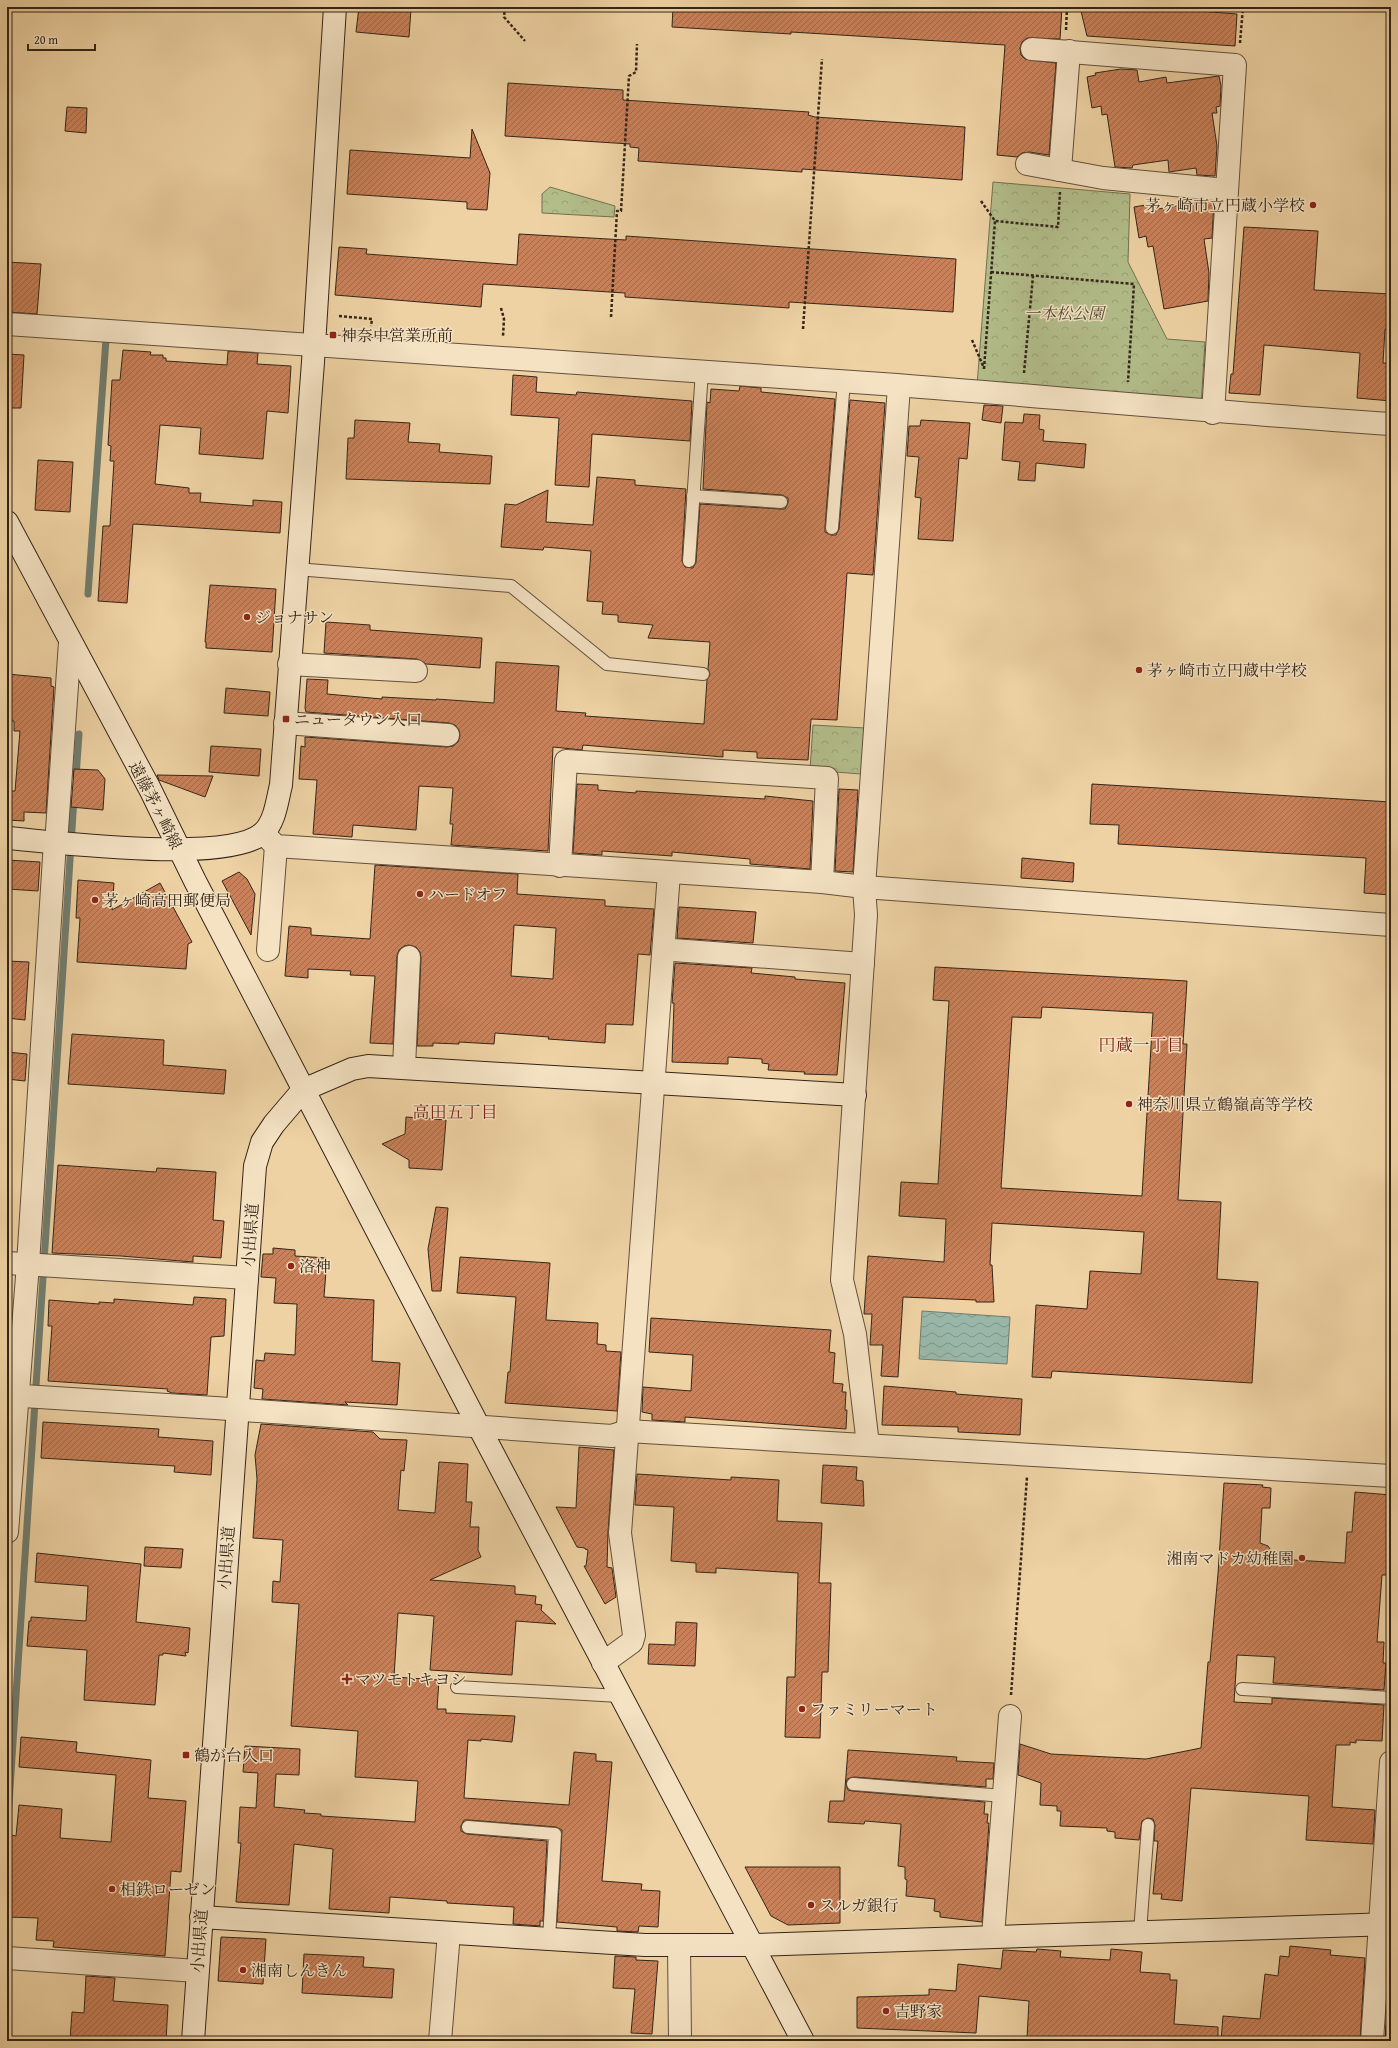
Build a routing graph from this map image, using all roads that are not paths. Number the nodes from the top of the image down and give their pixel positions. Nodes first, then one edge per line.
1 (336, 7) edge
2 (1032, 49) dead end
3 (1069, 51) junction
4 (1027, 164) dead end
5 (1060, 170) junction
6 (1226, 190) junction
7 (7, 324) edge
8 (314, 345) junction
9 (702, 371) junction
10 (844, 382) junction
11 (899, 386) junction
12 (1213, 413) junction
13 (1391, 424) edge
14 (693, 496) junction
15 (781, 502) dead end
16 (7, 522) edge
17 (832, 528) dead end
18 (689, 561) dead end
19 (296, 569) junction
20 (70, 642) junction
21 (289, 664) junction
22 (416, 671) dead end
23 (703, 674) dead end
24 (285, 723) junction
25 (448, 735) dead end
26 (7, 838) edge
27 (56, 838) junction
28 (269, 840) junction
29 (179, 850) junction
30 (560, 866) junction
31 (669, 873) junction
32 (822, 882) junction
33 (864, 887) junction
34 (1391, 925) edge
35 (268, 950) dead end
36 (673, 950) dead end
37 (409, 956) dead end
38 (863, 964) junction
39 (404, 1068) junction
40 (653, 1083) junction
41 (303, 1090) junction
42 (855, 1095) junction
43 (29, 1264) edge
44 (247, 1278) junction
45 (22, 1396) edge
46 (237, 1410) junction
47 (478, 1427) junction
48 (627, 1431) junction
49 (868, 1445) junction
50 (1391, 1476) edge
51 (8, 1493) edge
52 (7, 1532) edge
53 (603, 1663) junction
54 (457, 1687) dead end
55 (1242, 1689) dead end
56 (620, 1696) junction
57 (1391, 1698) edge
58 (1010, 1716) road end
59 (1391, 1762) edge
60 (853, 1784) dead end
61 (1004, 1796) junction
62 (1148, 1825) dead end
63 (468, 1827) dead end
64 (201, 1917) junction
65 (1385, 1924) edge
66 (1140, 1932) junction
67 (449, 1933) junction
68 (993, 1936) junction
69 (549, 1940) junction
70 (679, 1945) junction
71 (754, 1945) junction
72 (7, 1958) edge
73 (197, 1971) junction
74 (1382, 2018) edge
75 (193, 2041) edge
76 (440, 2041) edge
77 (680, 2041) edge
78 (803, 2041) edge
79 (1372, 2041) edge

1 - 8 street
2 - 3 street
3 - 5 street
3 - 6 street
4 - 5 street
5 - 6 street
6 - 12 street
7 - 8 street
8 - 9 street
8 - 19 street
9 - 10 street
9 - 14 lane
10 - 11 street
10 - 17 lane
11 - 12 street
11 - 33 street
12 - 13 street
14 - 15 lane
14 - 18 lane
16 - 20 street, 遠藤茅ヶ崎線
19 - 21 street
19 - 23 lane
20 - 27 street
20 - 29 street, 遠藤茅ヶ崎線
21 - 22 street
21 - 24 street
24 - 25 street
24 - 28 street
26 - 27 street
27 - 29 street
27 - 43 street
28 - 29 street
28 - 30 street
28 - 35 street
29 - 41 street, 遠藤茅ヶ崎線
30 - 31 street
30 - 32 street
31 - 32 street
31 - 40 street
32 - 33 street
33 - 34 street
33 - 38 street
36 - 38 street
37 - 39 street
38 - 42 street
39 - 40 street
39 - 41 street
40 - 42 street
40 - 48 street
41 - 44 street, 小出県道
41 - 47 street, 遠藤茅ヶ崎線
42 - 49 street
43 - 44 street
43 - 45 street
44 - 46 street, 小出県道
45 - 46 street
45 - 51 street
46 - 47 street
46 - 64 street, 小出県道
47 - 48 street
47 - 53 street, 遠藤茅ヶ崎線
48 - 49 street
48 - 53 street
49 - 50 street
51 - 52 street
53 - 56 street, 遠藤茅ヶ崎線
54 - 56 lane
55 - 57 lane
56 - 71 street, 遠藤茅ヶ崎線
58 - 61 street
59 - 65 street
60 - 61 lane
61 - 68 street
62 - 66 lane
63 - 69 lane
64 - 67 street
64 - 73 street, 小出県道
65 - 66 street
65 - 74 street
66 - 68 street
67 - 69 street
67 - 76 street
68 - 71 street
69 - 70 street
70 - 71 street
70 - 77 street
71 - 78 street, 遠藤茅ヶ崎線
72 - 73 street
73 - 75 street, 小出県道
74 - 79 street

